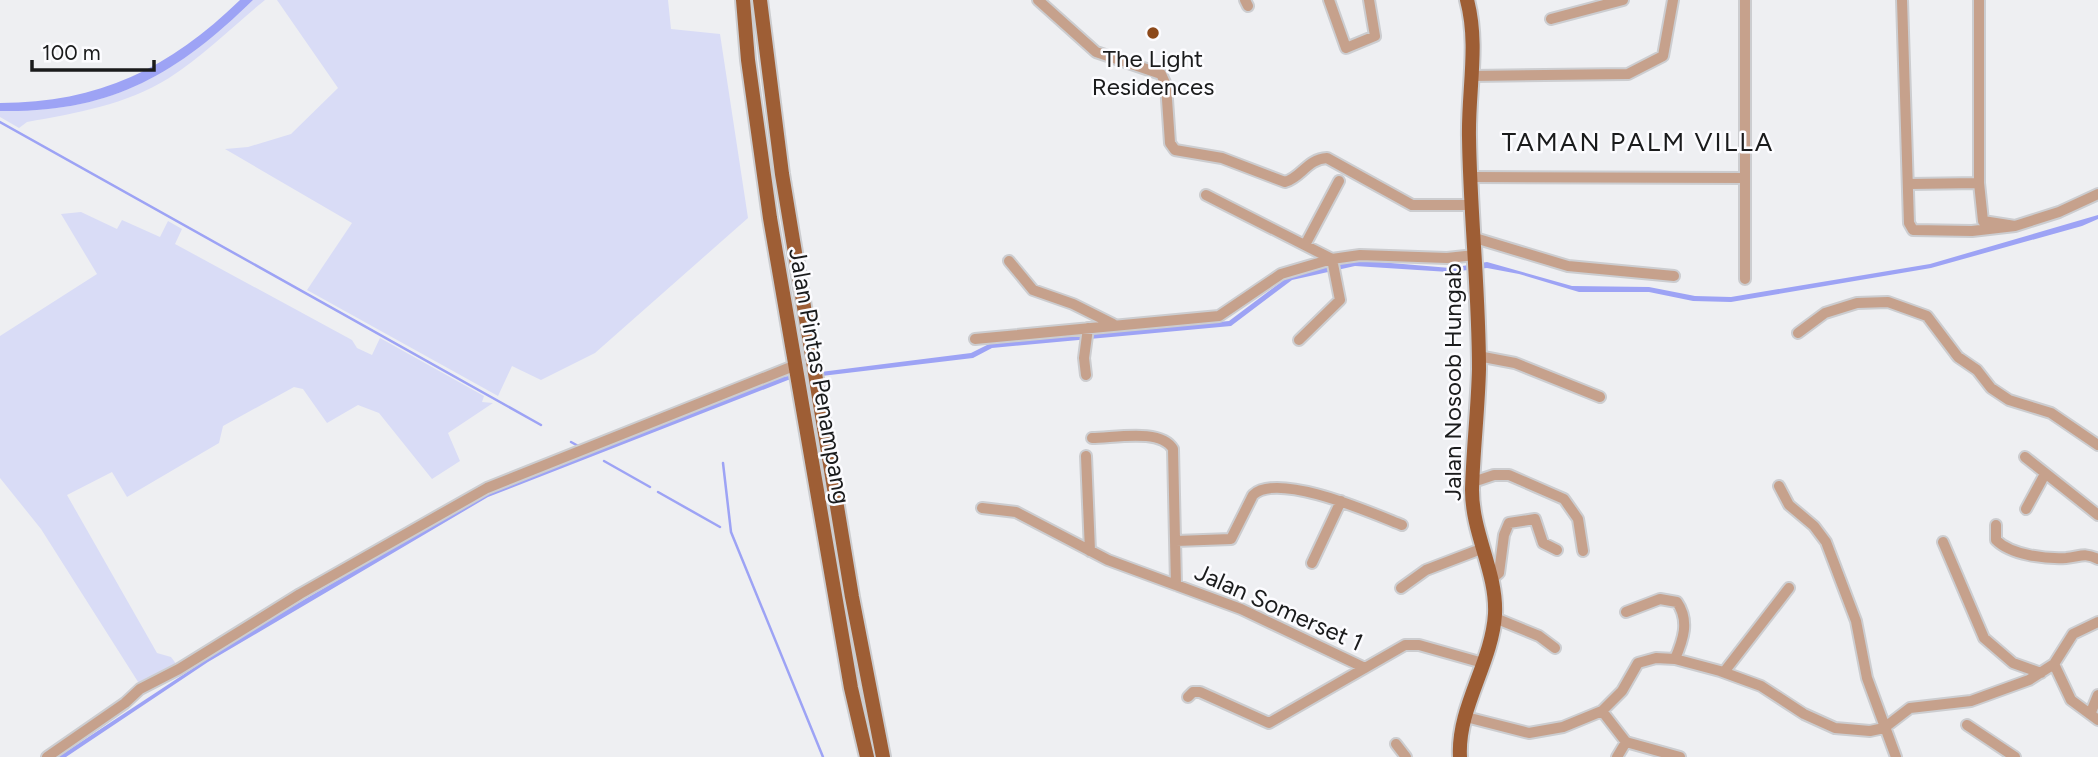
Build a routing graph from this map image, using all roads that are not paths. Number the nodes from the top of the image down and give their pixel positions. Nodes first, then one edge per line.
1 (743, 0) edge
2 (760, 0) edge
3 (1038, 0) edge
4 (1329, 0) edge
5 (1369, 0) edge
6 (1467, 0) edge
7 (1623, 0) edge
8 (1673, 0) edge
9 (1745, 0) edge
10 (1902, 0) edge
11 (1979, 0) edge
12 (1551, 19) dead end
13 (1471, 76) junction
14 (1471, 177) junction
15 (1745, 178) junction
16 (1339, 181) dead end
17 (1979, 183) junction
18 (1909, 184) junction
19 (2098, 194) edge
20 (1206, 195) dead end
21 (1472, 205) junction
22 (1984, 225) junction
23 (1475, 238) junction
24 (1305, 245) junction
25 (1009, 261) dead end
26 (1476, 262) junction
27 (1334, 265) junction
28 (1674, 276) dead end
29 (1745, 279) dead end
30 (1116, 325) junction
31 (1088, 328) junction
32 (1798, 333) dead end
33 (975, 339) dead end
34 (1299, 340) dead end
35 (1478, 356) junction
36 (796, 365) junction
37 (1087, 375) dead end
38 (1600, 397) dead end
39 (1092, 438) dead end
40 (2097, 443) edge
41 (1086, 456) dead end
42 (2025, 457) dead end
43 (2045, 474) junction
44 (1473, 482) junction
45 (1779, 486) dead end
46 (1341, 501) junction
47 (982, 508) dead end
48 (2026, 509) dead end
49 (2098, 514) edge
50 (1402, 525) dead end
51 (1996, 526) dead end
52 (1176, 541) junction
53 (1943, 542) dead end
54 (1481, 550) junction
55 (1557, 550) dead end
56 (1090, 551) junction
57 (1583, 551) dead end
58 (2098, 559) edge
59 (1312, 563) dead end
60 (1492, 579) junction
61 (1176, 585) junction
62 (1789, 587) dead end
63 (1401, 588) dead end
64 (1626, 612) dead end
65 (1495, 618) junction
66 (2098, 622) edge
67 (1555, 648) dead end
68 (1675, 659) junction
69 (1483, 663) junction
70 (2054, 664) junction
71 (1365, 668) junction
72 (1724, 672) junction
73 (2041, 673) junction
74 (2098, 695) edge
75 (1188, 697) dead end
76 (1602, 711) junction
77 (2094, 716) edge
78 (1466, 718) junction
79 (1967, 725) dead end
80 (1884, 728) junction
81 (1626, 742) junction
82 (1396, 744) dead end
83 (1459, 756) edge
84 (47, 757) edge
85 (867, 757) edge
86 (883, 757) edge
87 (1406, 757) edge
88 (1617, 757) edge
89 (1680, 757) edge
90 (1896, 757) edge
91 (2015, 757) edge

1 - 36 main road, Jalan Pintas Penampang
2 - 86 main road, Jalan Pintas Penampang
3 - 21 street
4 - 5 street
6 - 13 main road, Jalan Nosoob Hungab
7 - 12 street
8 - 13 street
9 - 15 street
10 - 18 street
11 - 17 street
13 - 14 main road, Jalan Nosoob Hungab
14 - 15 street
14 - 21 main road, Jalan Nosoob Hungab
15 - 29 street
16 - 24 street
17 - 18 street
17 - 22 street
18 - 22 street
19 - 22 street
20 - 24 street
21 - 23 main road, Jalan Nosoob Hungab
23 - 26 main road, Jalan Nosoob Hungab
23 - 28 street
24 - 27 street
25 - 30 street
26 - 27 street
26 - 35 main road, Jalan Nosoob Hungab
27 - 30 street
27 - 34 street
30 - 31 street
31 - 33 street
31 - 37 street
32 - 40 street
35 - 38 street
35 - 44 main road, Jalan Nosoob Hungab
36 - 84 street
36 - 85 main road, Jalan Pintas Penampang
39 - 52 street
41 - 56 street
42 - 43 street
43 - 48 street
43 - 49 street
44 - 54 main road, Jalan Nosoob Hungab
44 - 57 street
45 - 80 street
46 - 50 street
46 - 52 street
46 - 59 street
47 - 56 street, Jalan Somerset 1
51 - 58 street
52 - 61 street
53 - 73 street
54 - 60 main road, Jalan Nosoob Hungab
54 - 63 street
55 - 60 street
56 - 61 street, Jalan Somerset 1
60 - 65 main road, Jalan Nosoob Hungab
61 - 71 street, Jalan Somerset 1
62 - 72 street
64 - 68 street
65 - 67 street
65 - 69 main road, Jalan Nosoob Hungab
66 - 70 street
68 - 72 street
68 - 76 street
69 - 71 street, Jalan Somerset 1
69 - 78 main road, Jalan Nosoob Hungab
70 - 73 street
70 - 77 street
71 - 75 street, Jalan Somerset 1
72 - 80 street
73 - 80 street
74 - 77 street
76 - 78 street
76 - 81 street
78 - 83 main road, Jalan Nosoob Hungab
79 - 91 street
80 - 90 street
81 - 88 street
81 - 89 street
82 - 87 street

